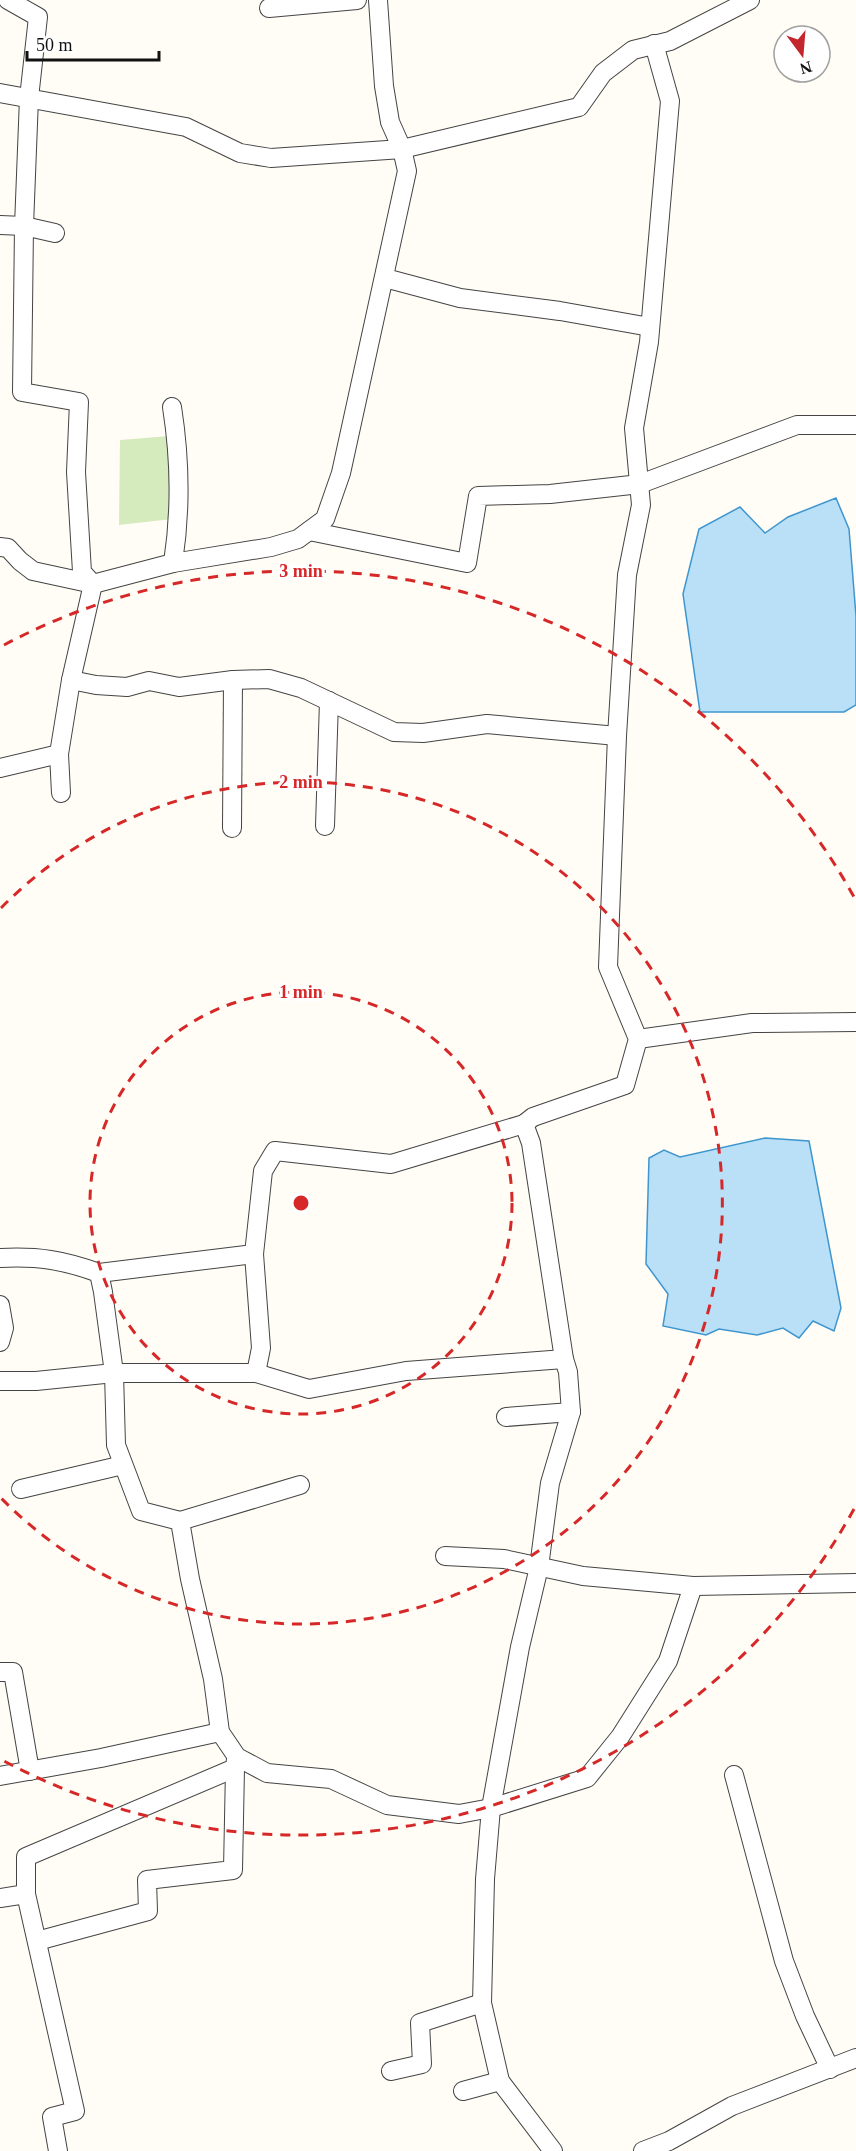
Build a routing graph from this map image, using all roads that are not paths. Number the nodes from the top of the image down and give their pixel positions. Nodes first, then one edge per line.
1 (8, 0) edge
2 (357, 0) edge
3 (378, 0) edge
4 (750, 0) edge
5 (37, 8) edge
6 (269, 8) dead end
7 (654, 44) junction
8 (0, 93) edge
9 (29, 98) junction
10 (402, 149) junction
11 (0, 225) edge
12 (24, 226) junction
13 (55, 233) dead end
14 (384, 278) junction
15 (650, 327) junction
16 (172, 407) dead end
17 (856, 425) edge
18 (640, 484) junction
19 (309, 531) junction
20 (0, 547) edge
21 (173, 563) junction
22 (93, 584) junction
23 (71, 680) junction
24 (233, 680) junction
25 (329, 701) junction
26 (617, 736) junction
27 (58, 754) junction
28 (0, 768) edge
29 (61, 793) dead end
30 (325, 826) dead end
31 (232, 828) dead end
32 (856, 1022) edge
33 (638, 1039) junction
34 (524, 1124) junction
35 (254, 1254) junction
36 (0, 1258) edge
37 (99, 1273) junction
38 (0, 1305) edge
39 (0, 1342) edge
40 (564, 1359) junction
41 (256, 1372) junction
42 (114, 1373) junction
43 (0, 1381) edge
44 (571, 1412) junction
45 (506, 1417) dead end
46 (123, 1465) junction
47 (300, 1485) dead end
48 (21, 1488) dead end
49 (180, 1521) junction
50 (445, 1556) dead end
51 (539, 1567) junction
52 (856, 1583) edge
53 (693, 1586) junction
54 (0, 1672) edge
55 (220, 1732) junction
56 (236, 1763) junction
57 (30, 1771) junction
58 (734, 1775) dead end
59 (0, 1776) edge
60 (491, 1809) junction
61 (26, 1894) junction
62 (0, 1898) edge
63 (36, 1941) junction
64 (482, 2003) junction
65 (856, 2058) edge
66 (830, 2068) junction
67 (391, 2071) dead end
68 (500, 2081) junction
69 (463, 2091) dead end
70 (58, 2151) edge
71 (553, 2151) edge
72 (643, 2151) edge

1 - 5 street
2 - 6 street
3 - 10 street
4 - 7 street
5 - 9 street
7 - 10 street
7 - 15 street
8 - 9 street
9 - 10 street
9 - 12 street
10 - 14 street
11 - 12 street
12 - 13 street
12 - 22 street
14 - 15 street
14 - 19 street
15 - 18 street
16 - 21 street
17 - 18 street
18 - 19 street
18 - 26 street
19 - 21 street
20 - 22 street
21 - 22 street
22 - 23 street
23 - 24 street
23 - 27 street
24 - 25 street
24 - 31 street
25 - 26 street
25 - 30 street
26 - 33 street
27 - 28 street
27 - 29 street
32 - 33 street
33 - 34 street
34 - 35 street
34 - 40 street
35 - 37 street
35 - 41 street
36 - 37 street
37 - 42 street
38 - 39 street
40 - 41 street
40 - 44 street
41 - 42 street
42 - 43 street
42 - 46 street
44 - 45 street
44 - 51 street
46 - 48 street
46 - 49 street
47 - 49 street
49 - 55 street
50 - 51 street
51 - 53 street
51 - 60 street
52 - 53 street
53 - 60 street
54 - 57 street
55 - 56 street
55 - 57 street
56 - 60 street
56 - 61 street
56 - 63 street
57 - 59 street
58 - 66 street
60 - 64 street
61 - 62 street
61 - 63 street
63 - 70 street
64 - 67 street
64 - 68 street
65 - 66 street
66 - 72 street
68 - 69 street
68 - 71 street

